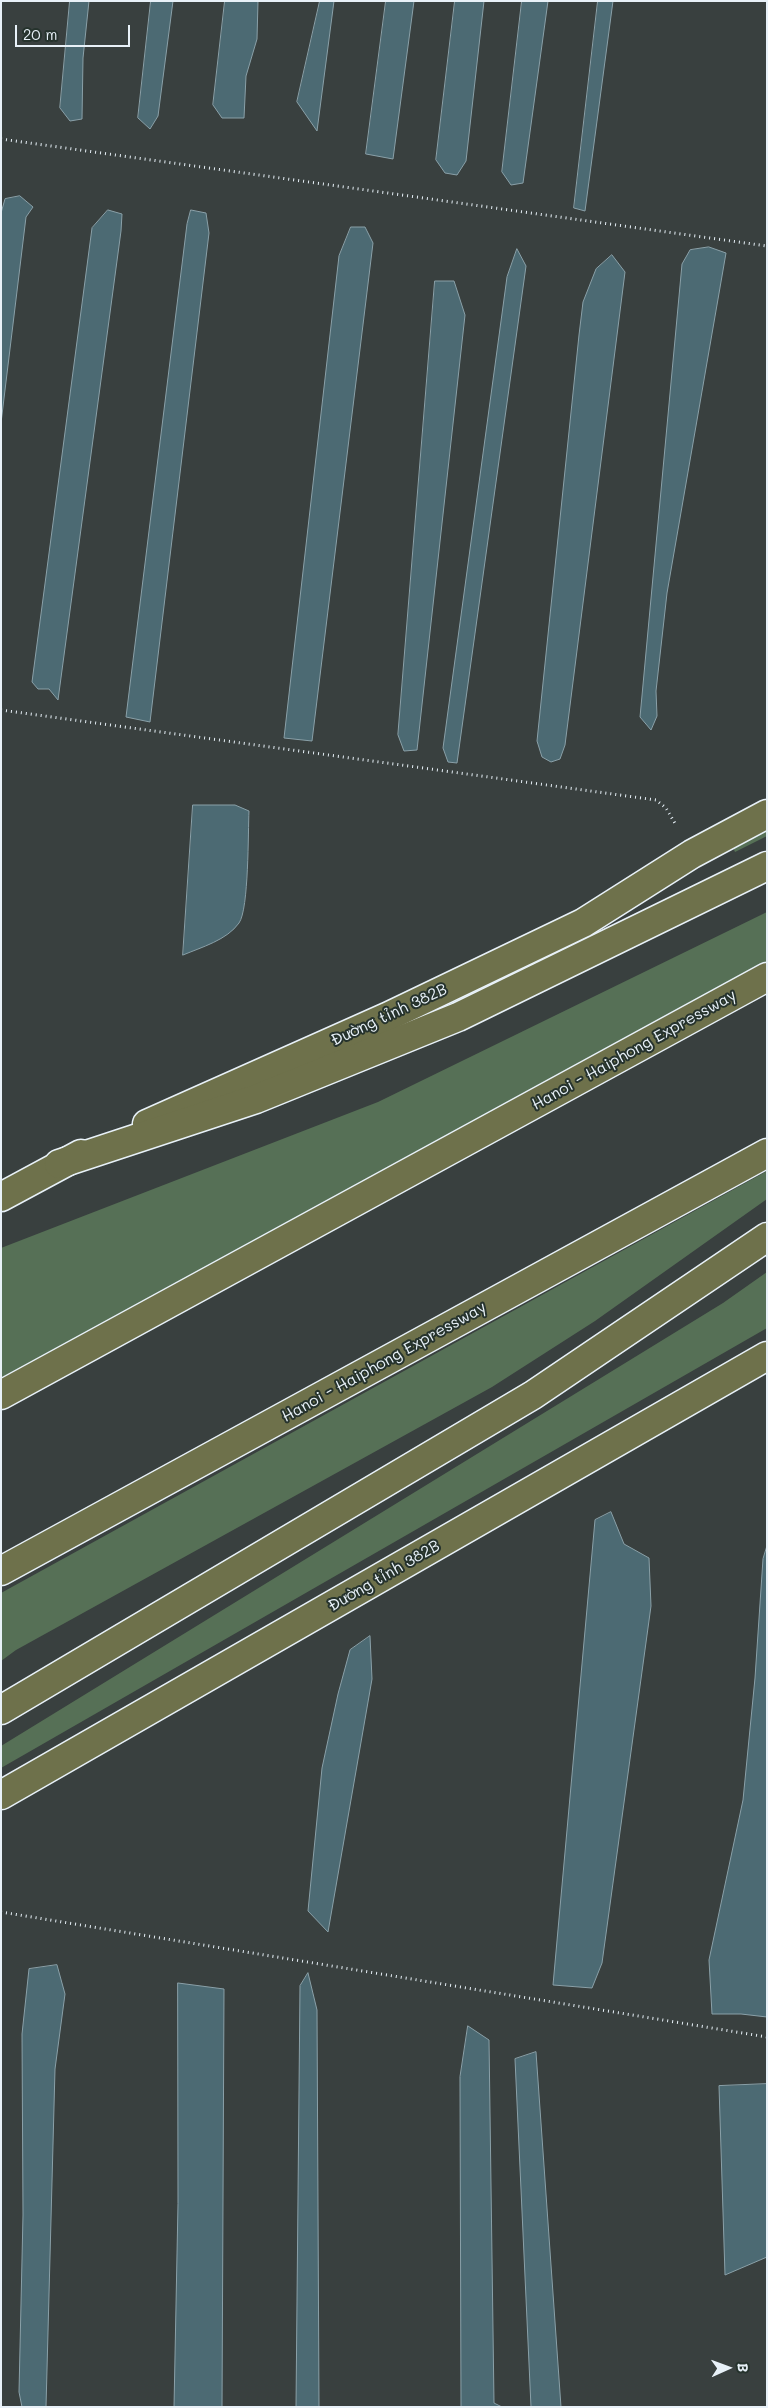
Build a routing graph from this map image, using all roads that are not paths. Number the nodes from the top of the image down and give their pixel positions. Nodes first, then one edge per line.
1 (767, 814) edge
2 (767, 866) edge
3 (767, 977) edge
4 (767, 1153) edge
5 (59, 1164) junction
6 (1, 1197) edge
7 (767, 1238) edge
8 (767, 1356) edge
9 (1, 1395) edge
10 (1, 1571) edge
11 (1, 1710) edge
12 (1, 1795) edge

1 - 5 main road, Đường tỉnh 382B
2 - 5 main road
3 - 9 main road, Hanoi - Haiphong Expressway
4 - 10 main road, Hanoi - Haiphong Expressway
5 - 6 main road, Đường tỉnh 382B
7 - 11 main road
8 - 12 main road, Đường tỉnh 382B

